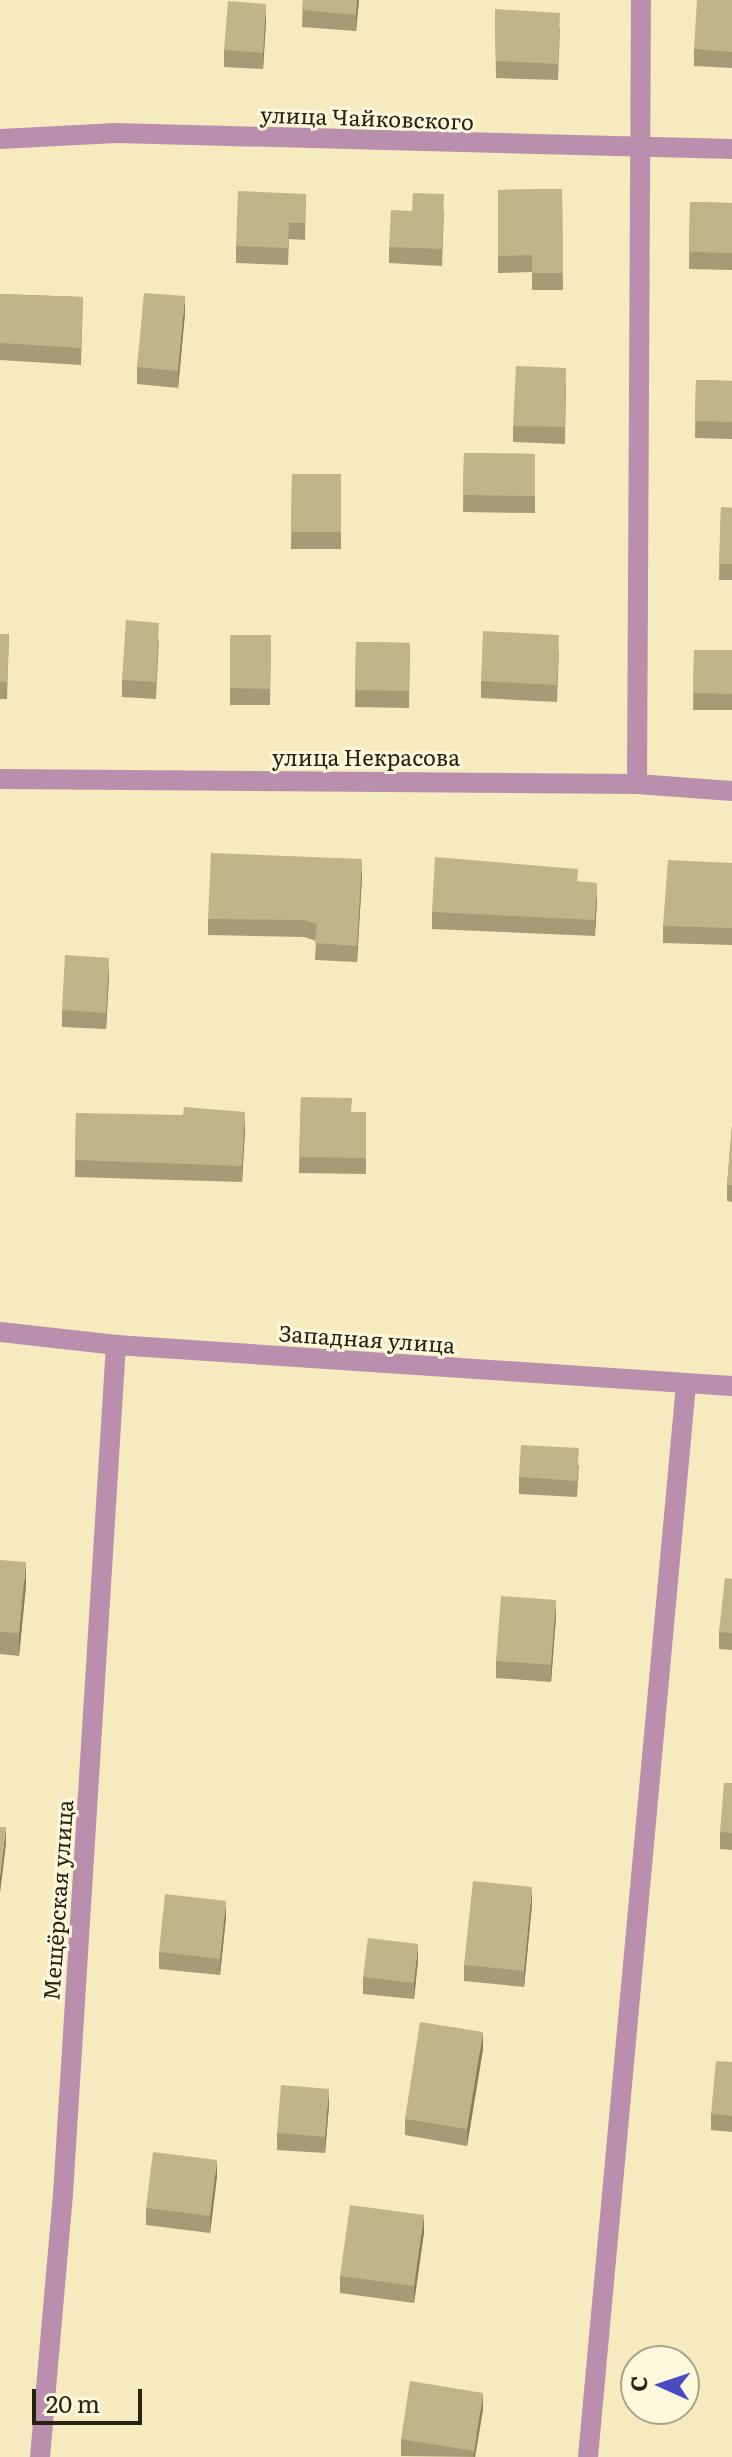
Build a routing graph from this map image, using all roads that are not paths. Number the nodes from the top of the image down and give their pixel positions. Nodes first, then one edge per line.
1 (641, 0) edge
2 (0, 139) edge
3 (644, 149) junction
4 (732, 149) edge
5 (0, 779) edge
6 (637, 784) junction
7 (732, 791) edge
8 (0, 1332) edge
9 (116, 1345) junction
10 (686, 1384) junction
11 (732, 1386) edge
12 (40, 2457) edge
13 (588, 2457) edge

1 - 3 street
2 - 3 street, улица Чайковского
3 - 4 street, улица Чайковского
3 - 6 street
5 - 6 street, улица Некрасова
6 - 7 street, улица Некрасова
8 - 9 street, Западная улица
9 - 10 street, Западная улица
9 - 12 street, Мещёрская улица
10 - 11 street, Западная улица
10 - 13 street

